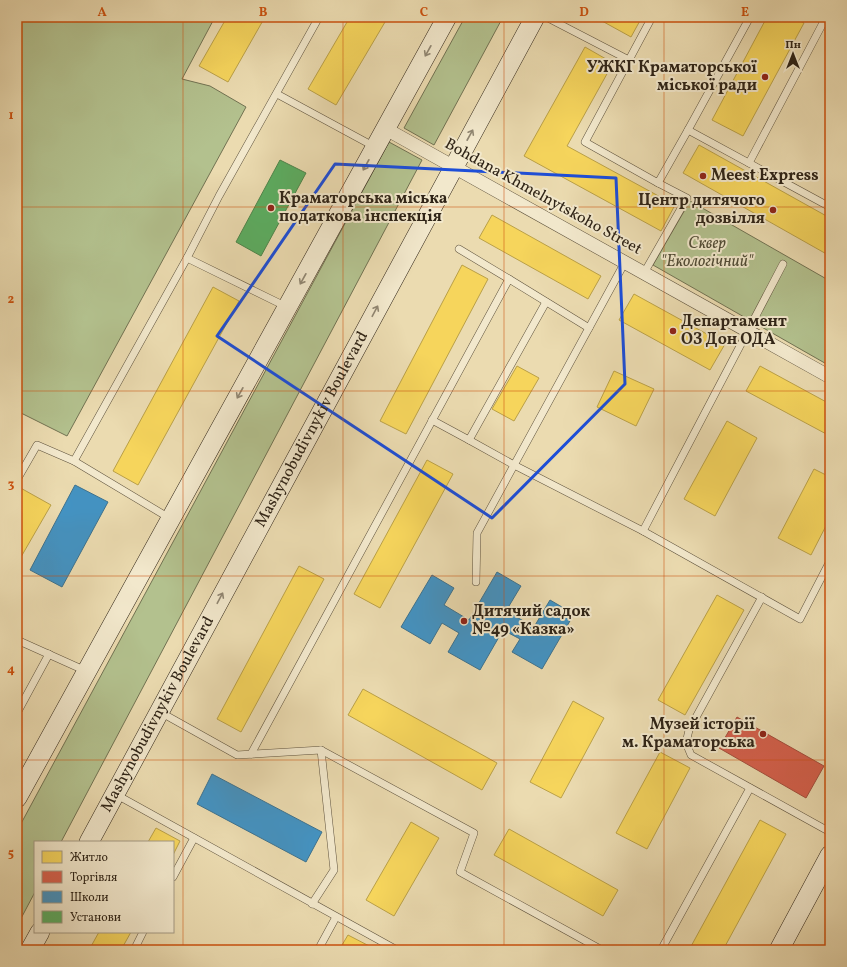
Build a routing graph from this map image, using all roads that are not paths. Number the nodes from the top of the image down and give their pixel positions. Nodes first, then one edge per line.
1 (319, 17) edge
2 (447, 17) edge
3 (535, 17) edge
4 (546, 17) edge
5 (652, 17) edge
6 (750, 17) edge
7 (824, 21) edge
8 (629, 60) junction
9 (277, 94) junction
10 (386, 129) junction
11 (688, 130) junction
12 (375, 147) junction
13 (749, 163) junction
14 (453, 167) junction
15 (658, 183) junction
16 (830, 207) edge
17 (459, 249) dead end
18 (187, 258) junction
19 (625, 262) junction
20 (783, 264) dead end
21 (644, 273) junction
22 (509, 279) junction
23 (546, 302) junction
24 (288, 307) junction
25 (589, 328) junction
26 (747, 330) junction
27 (830, 376) edge
28 (432, 420) junction
29 (469, 440) junction
30 (74, 461) junction
31 (514, 465) junction
32 (18, 478) dead end
33 (171, 519) junction
34 (643, 531) junction
35 (830, 561) edge
36 (476, 582) dead end
37 (762, 597) junction
38 (17, 640) edge
39 (49, 654) junction
40 (86, 671) junction
41 (159, 711) junction
42 (17, 713) edge
43 (321, 750) junction
44 (251, 754) junction
45 (750, 788) junction
46 (115, 794) junction
47 (17, 798) edge
48 (830, 832) edge
49 (194, 838) junction
50 (90, 841) edge
51 (829, 861) edge
52 (174, 875) edge
53 (312, 904) junction
54 (336, 917) junction
55 (39, 933) edge
56 (142, 933) edge
57 (30, 950) edge
58 (134, 950) edge
59 (318, 950) edge
60 (396, 950) edge
61 (602, 950) edge
62 (661, 950) edge
63 (779, 950) edge

1 - 9 lane
2 -> 10 street
14 -> 3 street, Mashynobudivnykiv Boulevard
4 - 8 lane
5 - 8 lane
6 - 11 lane
7 - 13 lane
8 - 15 lane
9 - 12 lane
9 - 18 lane
10 - 12 street
10 - 14 street, Bohdana Khmelnytskoho Street
11 - 13 lane
11 - 15 lane
12 -> 24 street
13 - 16 lane
14 - 19 street, Bohdana Khmelnytskoho Street
41 -> 14 street, Mashynobudivnykiv Boulevard
15 - 21 lane
17 - 22 lane
18 - 24 lane
18 - 30 lane
19 - 21 street, Bohdana Khmelnytskoho Street
19 - 25 lane
20 - 26 lane
21 - 26 street, Bohdana Khmelnytskoho Street
22 - 23 lane
22 - 28 lane
23 - 25 lane
23 - 29 lane
24 -> 33 street
25 - 31 lane
26 - 27 street, Bohdana Khmelnytskoho Street
26 - 34 lane
28 - 29 lane
28 - 44 lane
29 - 31 lane
30 - 32 lane
30 - 33 lane
31 - 34 lane
31 - 36 lane
33 - 40 street
34 - 37 lane
35 - 37 lane
37 - 45 lane
38 - 39 lane
39 - 40 lane
39 - 42 lane
40 - 47 street
41 - 44 lane
41 - 46 street, Mashynobudivnykiv Boulevard
43 - 44 lane
43 - 53 lane
43 - 61 lane
45 - 48 lane
45 - 62 lane
46 - 49 lane
46 - 50 street, Mashynobudivnykiv Boulevard
49 - 52 lane
49 - 53 lane
51 - 63 street
53 - 54 lane
54 - 59 lane
54 - 60 lane
55 - 57 street
56 - 58 lane

